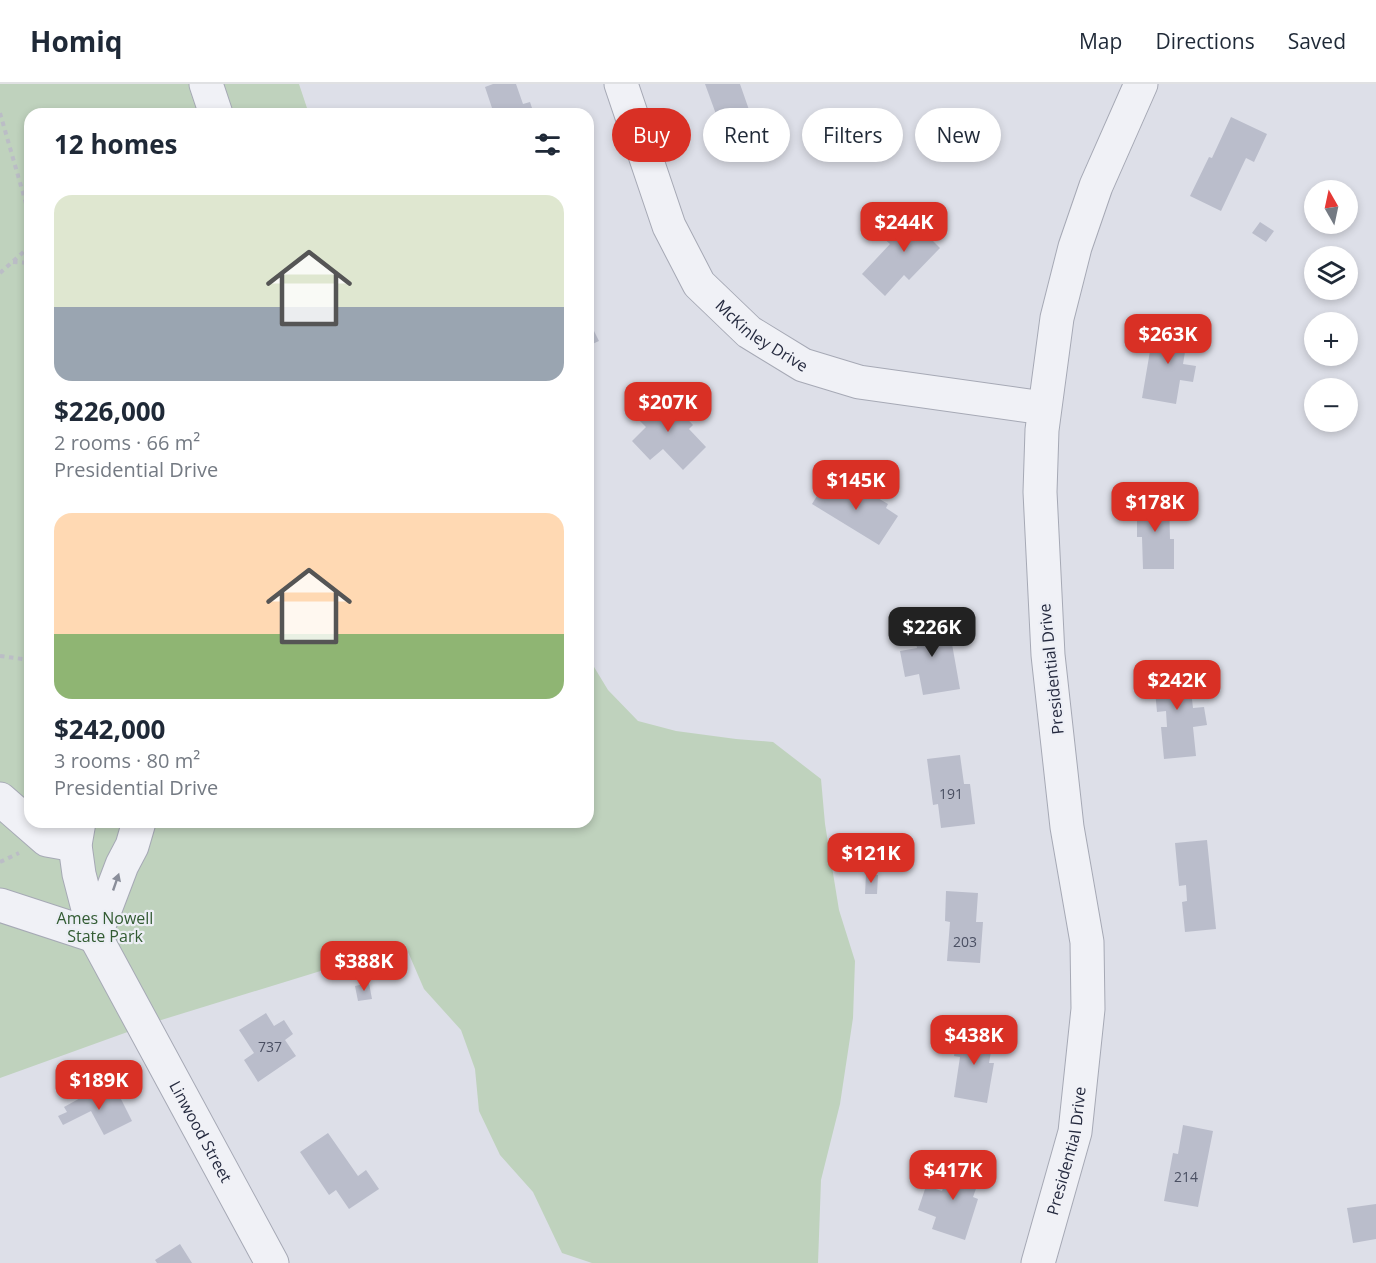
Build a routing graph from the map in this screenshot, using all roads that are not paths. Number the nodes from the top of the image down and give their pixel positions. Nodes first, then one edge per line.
1 (206, 84) edge
2 (621, 84) edge
3 (1141, 84) edge
4 (214, 108) edge
5 (1044, 408) junction
6 (0, 799) edge
7 (24, 820) edge
8 (33, 828) edge
9 (137, 828) edge
10 (77, 833) edge
11 (0, 905) edge
12 (95, 936) junction
13 (272, 1263) edge
14 (1038, 1263) edge

1 - 4 street
2 - 5 street, McKinley Drive
3 - 5 street, Presidential Drive
5 - 14 street, Presidential Drive
6 - 7 street
8 - 10 street
12 -> 9 street
10 - 12 street, Linwood Street
11 - 12 street
12 - 13 street, Linwood Street

